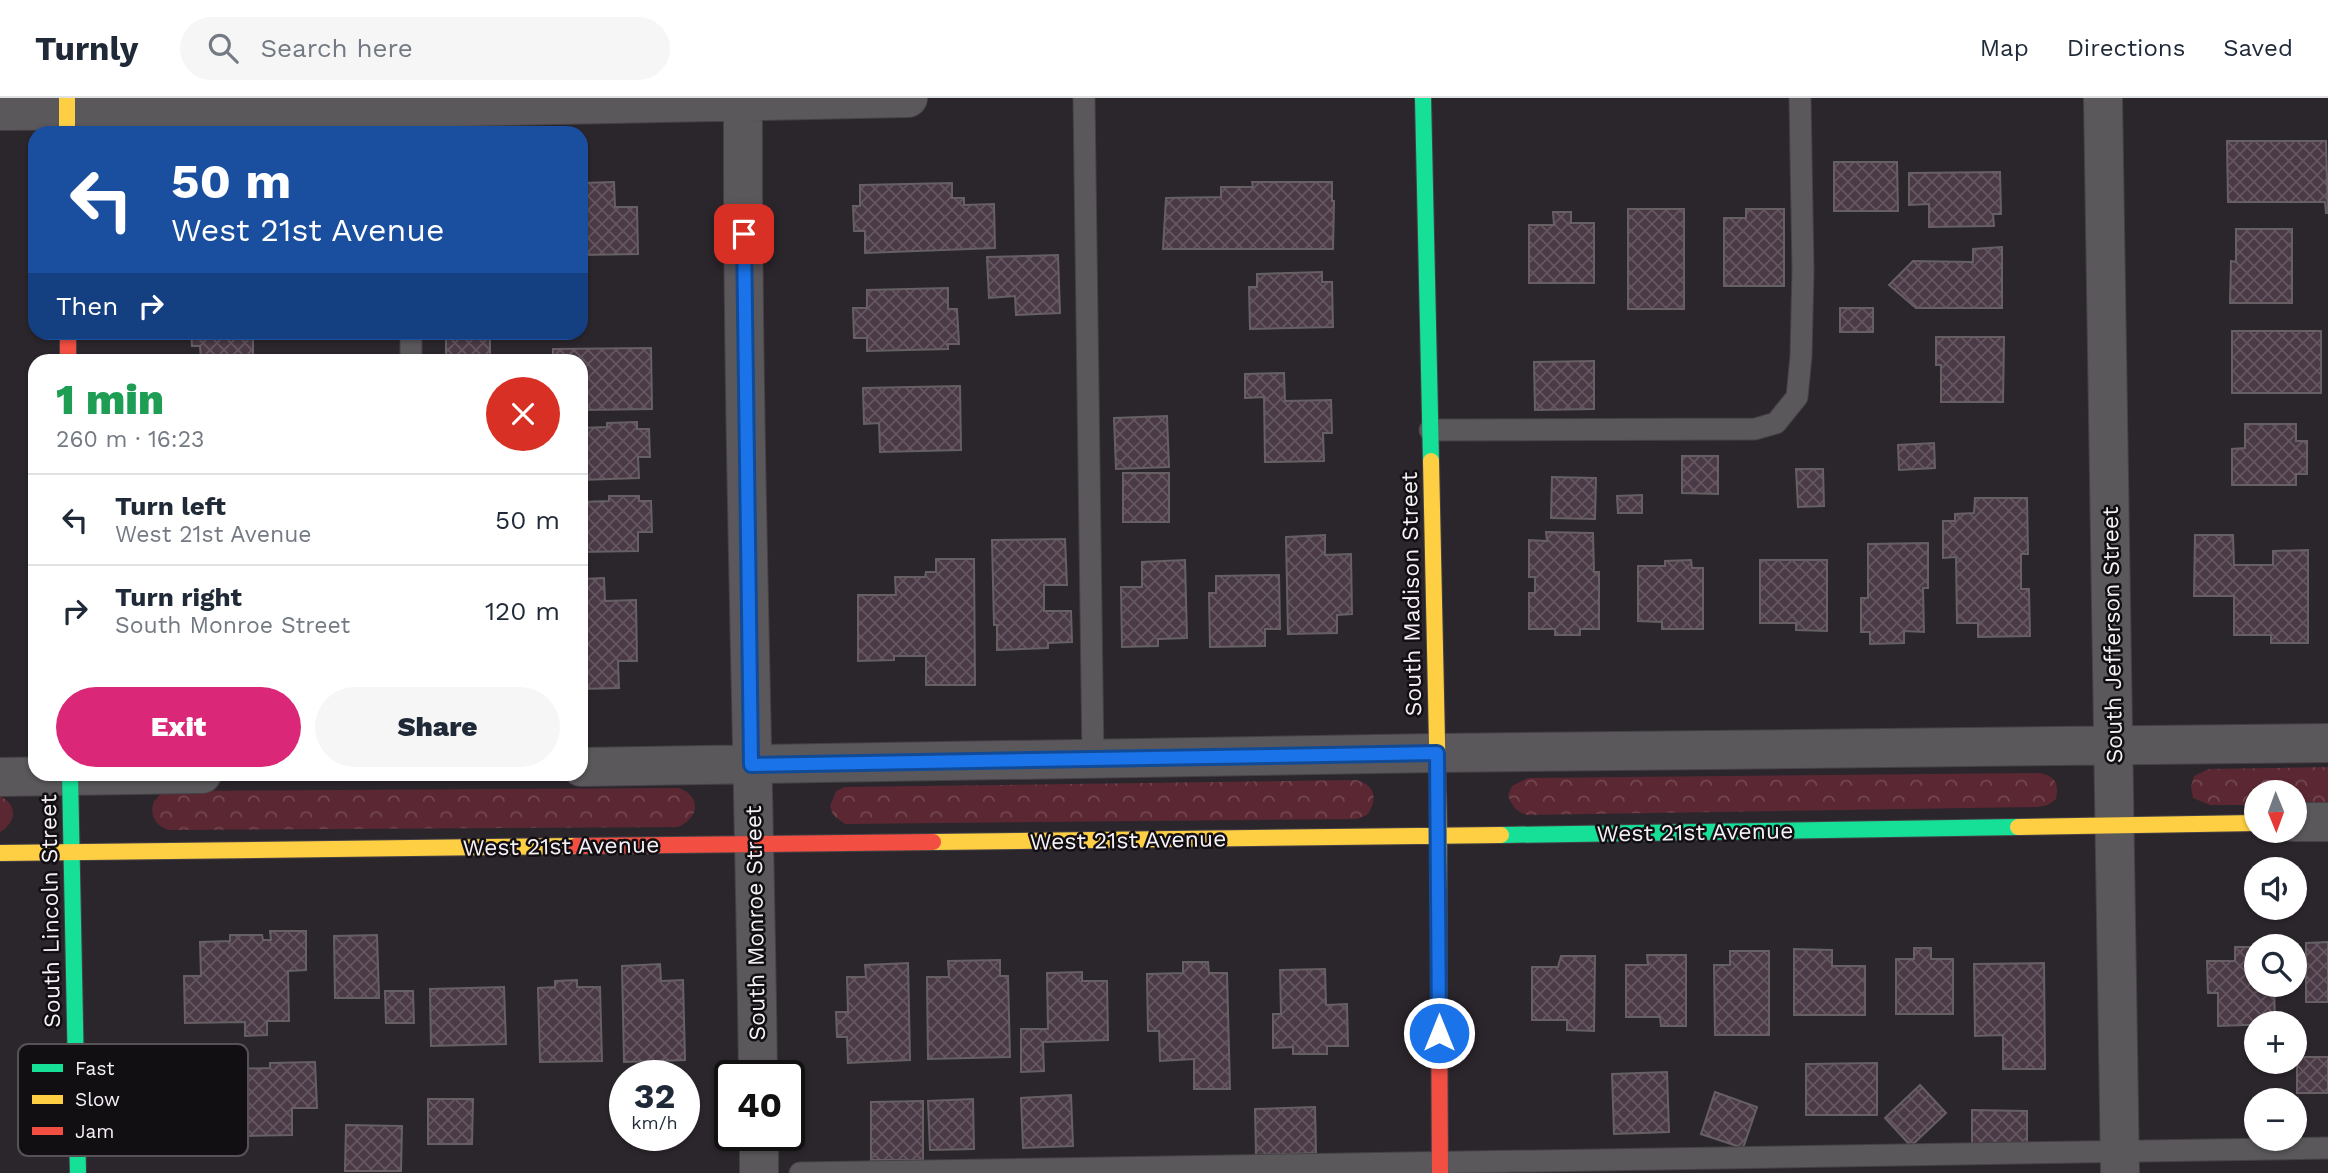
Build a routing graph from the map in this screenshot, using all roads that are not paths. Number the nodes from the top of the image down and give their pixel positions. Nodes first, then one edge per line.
1 (908, 98) edge
2 (1084, 98) edge
3 (1423, 98) edge
4 (1800, 98) edge
5 (2103, 98) edge
6 (743, 100) edge
7 (0, 111) edge
8 (67, 114) edge
9 (411, 120) edge
10 (1430, 430) junction
11 (2328, 743) edge
12 (2114, 746) junction
13 (1437, 753) junction
14 (1093, 759) junction
15 (751, 765) junction
16 (588, 767) edge
17 (28, 776) edge
18 (0, 777) edge
19 (70, 781) edge
20 (2307, 822) edge
21 (2328, 822) edge
22 (2244, 823) edge
23 (2115, 825) junction
24 (1439, 836) junction
25 (755, 844) junction
26 (72, 852) junction
27 (0, 853) edge
28 (76, 1044) edge
29 (758, 1060) edge
30 (2328, 1148) edge
31 (759, 1151) edge
32 (2120, 1162) edge
33 (1440, 1168) edge
34 (760, 1173) edge
35 (800, 1173) edge

1 - 6 street
2 - 14 lane
3 - 10 street, South Madison Street
4 - 10 lane
5 - 12 street, South Jefferson Street
6 - 9 street
6 - 15 street, South Monroe Street
7 - 8 street
8 - 9 street
10 - 13 street, South Madison Street
11 - 12 street
12 - 13 street
12 - 23 street, South Jefferson Street
13 - 14 street
13 - 24 street, South Madison Street
14 - 15 street
15 - 16 street
15 - 25 street, South Monroe Street
17 - 18 street
19 - 26 street, South Lincoln Street
20 - 21 street
22 - 23 street, West 21st Avenue
23 - 24 street, West 21st Avenue
23 - 32 street, South Jefferson Street
24 - 25 street, West 21st Avenue
24 - 33 street, South Madison Street
25 - 26 street, West 21st Avenue
25 - 29 street, South Monroe Street
26 - 27 street, West 21st Avenue
26 - 28 street, South Lincoln Street
30 - 32 lane
31 - 34 street
32 - 33 lane
33 - 35 lane

